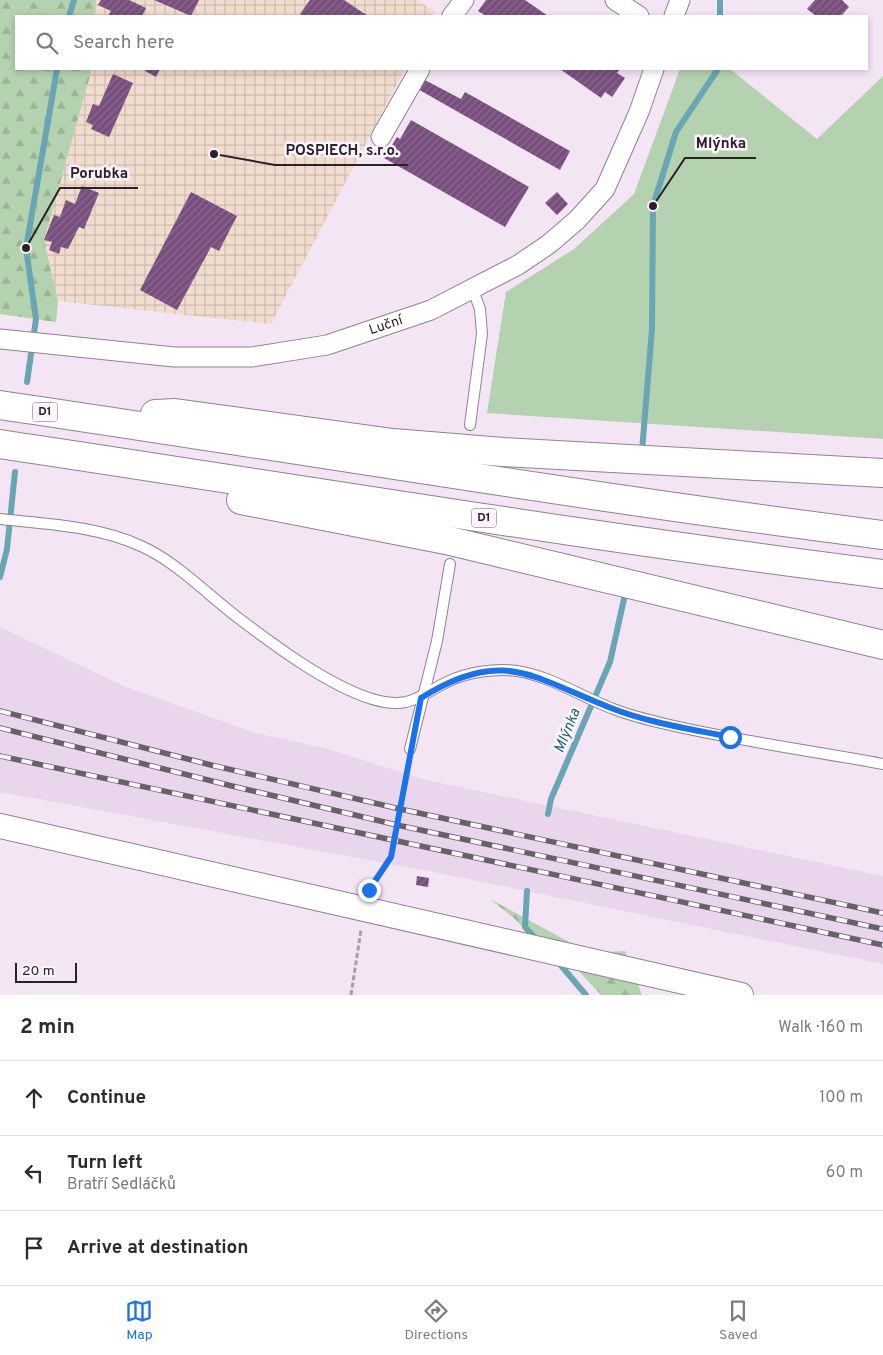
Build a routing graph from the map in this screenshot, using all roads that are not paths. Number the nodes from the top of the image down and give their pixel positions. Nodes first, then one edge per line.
1 (464, 0) edge
2 (615, 0) edge
3 (680, 0) edge
4 (453, 15) edge
5 (638, 15) edge
6 (674, 15) edge
7 (419, 70) edge
8 (654, 70) edge
9 (381, 137) dead end
10 (473, 290) junction
11 (0, 339) edge
12 (0, 405) edge
13 (91, 418) junction
14 (470, 425) dead end
15 (0, 444) edge
16 (85, 457) junction
17 (883, 473) edge
18 (0, 519) edge
19 (883, 535) edge
20 (450, 564) dead end
21 (883, 574) edge
22 (883, 645) edge
23 (421, 698) junction
24 (410, 749) road end
25 (883, 764) edge
26 (0, 826) edge
27 (741, 995) edge

1 - 4 street
2 - 5 street
3 - 6 street
7 - 9 street
8 - 10 street, Luční
10 - 11 street, Luční
10 - 14 lane
12 - 13 highway, D1
13 - 17 highway
13 - 19 highway, D1
15 - 16 highway, D1
16 - 21 highway, D1
16 - 22 highway
18 - 23 lane
20 - 23 lane
23 - 24 lane
23 - 25 lane
26 - 27 street

